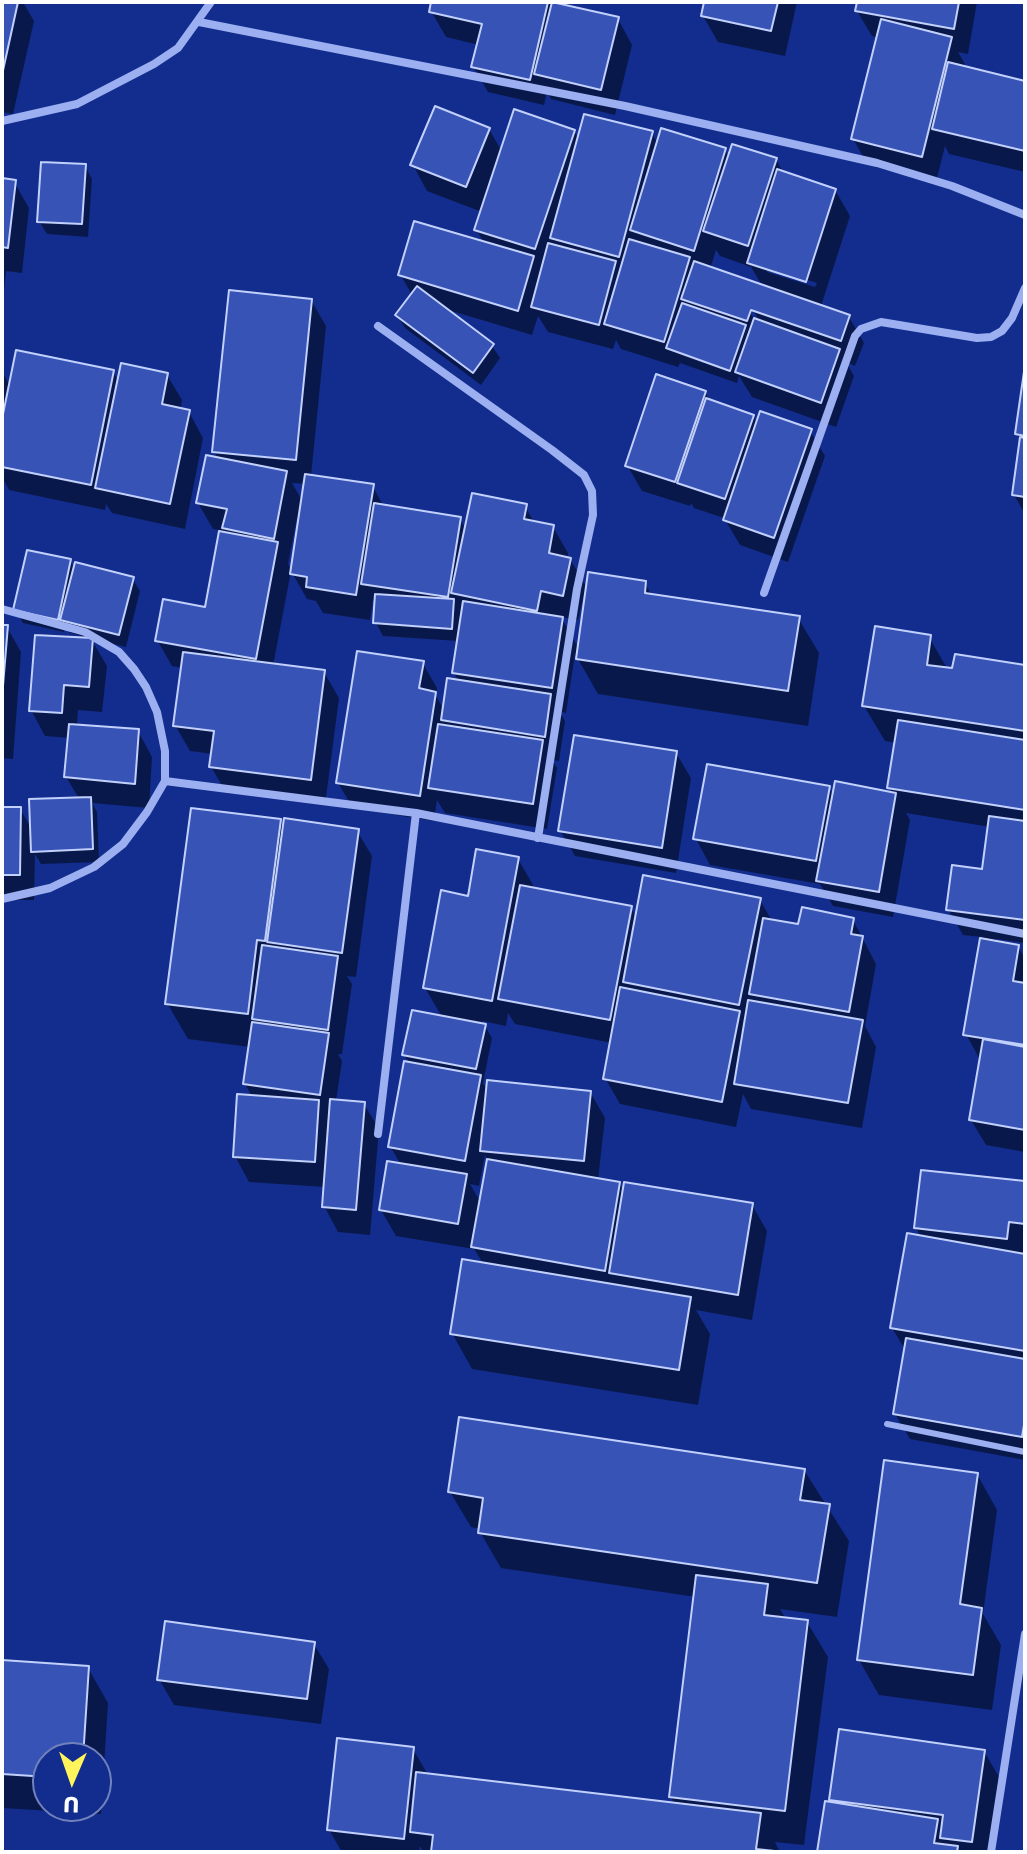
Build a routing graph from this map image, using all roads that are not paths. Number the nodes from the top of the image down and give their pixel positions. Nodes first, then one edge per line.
1 (211, 2) edge
2 (199, 22) junction
3 (2, 121) edge
4 (1025, 215) edge
5 (1025, 288) edge
6 (378, 326) dead end
7 (764, 593) dead end
8 (2, 609) edge
9 (165, 781) junction
10 (416, 813) junction
11 (538, 838) junction
12 (2, 899) edge
13 (1025, 934) edge
14 (378, 1134) dead end
15 (887, 1424) dead end
16 (1025, 1452) edge
17 (1025, 1634) edge
18 (991, 1852) edge

1 - 2 street
2 - 3 street
2 - 4 street
5 - 7 street
6 - 11 street
8 - 9 street
9 - 10 street
9 - 12 street
10 - 11 street
10 - 14 street
11 - 13 street
15 - 16 lane
17 - 18 street

